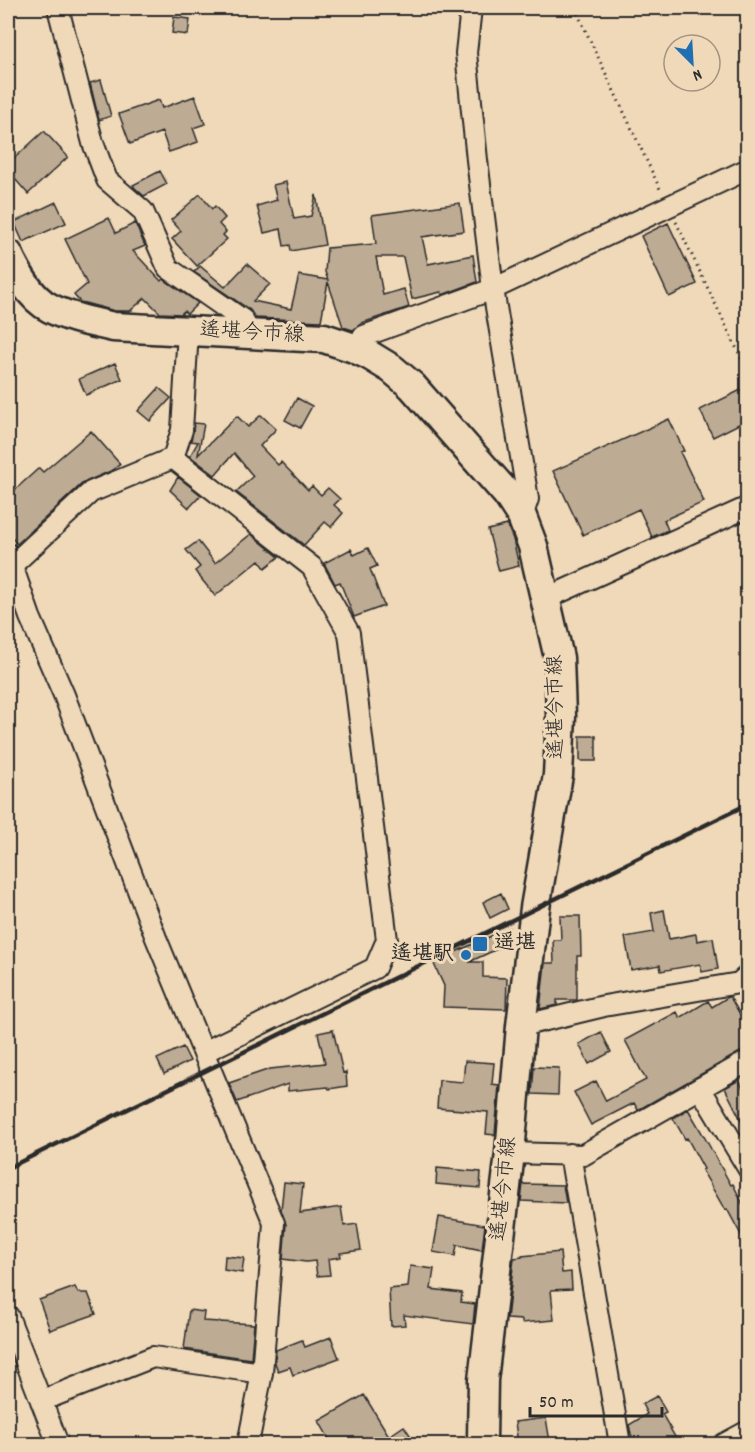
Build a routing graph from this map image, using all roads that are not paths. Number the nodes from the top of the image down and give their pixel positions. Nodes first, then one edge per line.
1 (58, 8) edge
2 (471, 8) edge
3 (747, 169) edge
4 (8, 254) edge
5 (493, 289) junction
6 (188, 331) junction
7 (249, 333) junction
8 (354, 348) junction
9 (173, 458) junction
10 (747, 507) edge
11 (522, 517) junction
12 (9, 562) edge
13 (545, 600) junction
14 (745, 984) edge
15 (521, 1026) junction
16 (204, 1052) junction
17 (747, 1061) edge
18 (700, 1088) junction
19 (510, 1153) junction
20 (570, 1154) junction
21 (747, 1168) edge
22 (8, 1316) edge
23 (262, 1373) junction
24 (41, 1401) junction
25 (747, 1431) edge
26 (58, 1444) edge
27 (249, 1444) edge
28 (483, 1444) edge
29 (620, 1444) edge
30 (724, 1444) edge

1 - 7 street
2 - 5 street
3 - 5 street
4 - 6 main road, 遙堪今市線
5 - 8 street
5 - 11 street
6 - 7 main road, 遙堪今市線
6 - 9 street
7 - 8 main road, 遙堪今市線
8 - 11 main road, 遙堪今市線
9 - 12 street
9 - 16 street
10 - 13 street
11 - 13 main road, 遙堪今市線
12 - 16 street
13 - 15 main road, 遙堪今市線
14 - 15 street
15 - 19 main road, 遙堪今市線
16 - 23 street
17 - 18 street
18 - 20 street
18 - 21 street
19 - 20 street
19 - 28 main road, 遙堪今市線
20 - 29 street
22 - 24 street
23 - 24 street
23 - 27 street
24 - 26 street
25 - 30 street

